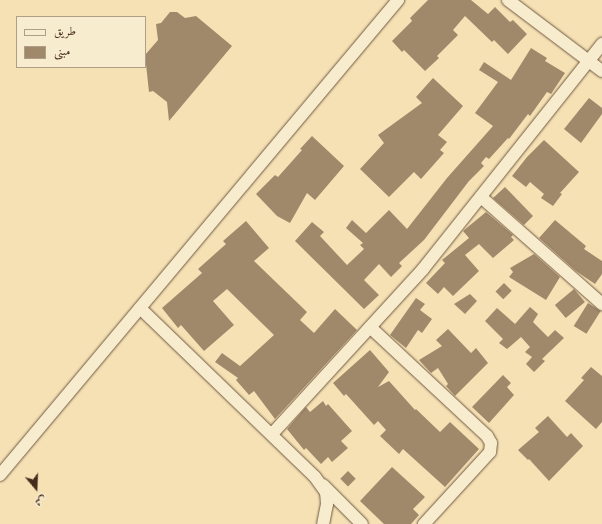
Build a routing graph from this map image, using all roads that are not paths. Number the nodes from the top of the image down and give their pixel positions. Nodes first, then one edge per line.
1 (398, 0) edge
2 (508, 0) edge
3 (602, 44) edge
4 (589, 61) junction
5 (602, 71) edge
6 (481, 197) junction
7 (602, 304) edge
8 (140, 308) junction
9 (370, 327) junction
10 (272, 434) junction
11 (0, 475) edge
12 (315, 477) junction
13 (323, 524) edge
14 (362, 524) edge
15 (424, 524) edge

1 - 8 street
2 - 4 street
3 - 4 street
4 - 5 street
4 - 6 street
6 - 7 street
6 - 9 street
8 - 10 street
8 - 11 street
9 - 10 street
9 - 15 street
10 - 12 street
12 - 13 street
12 - 14 street

